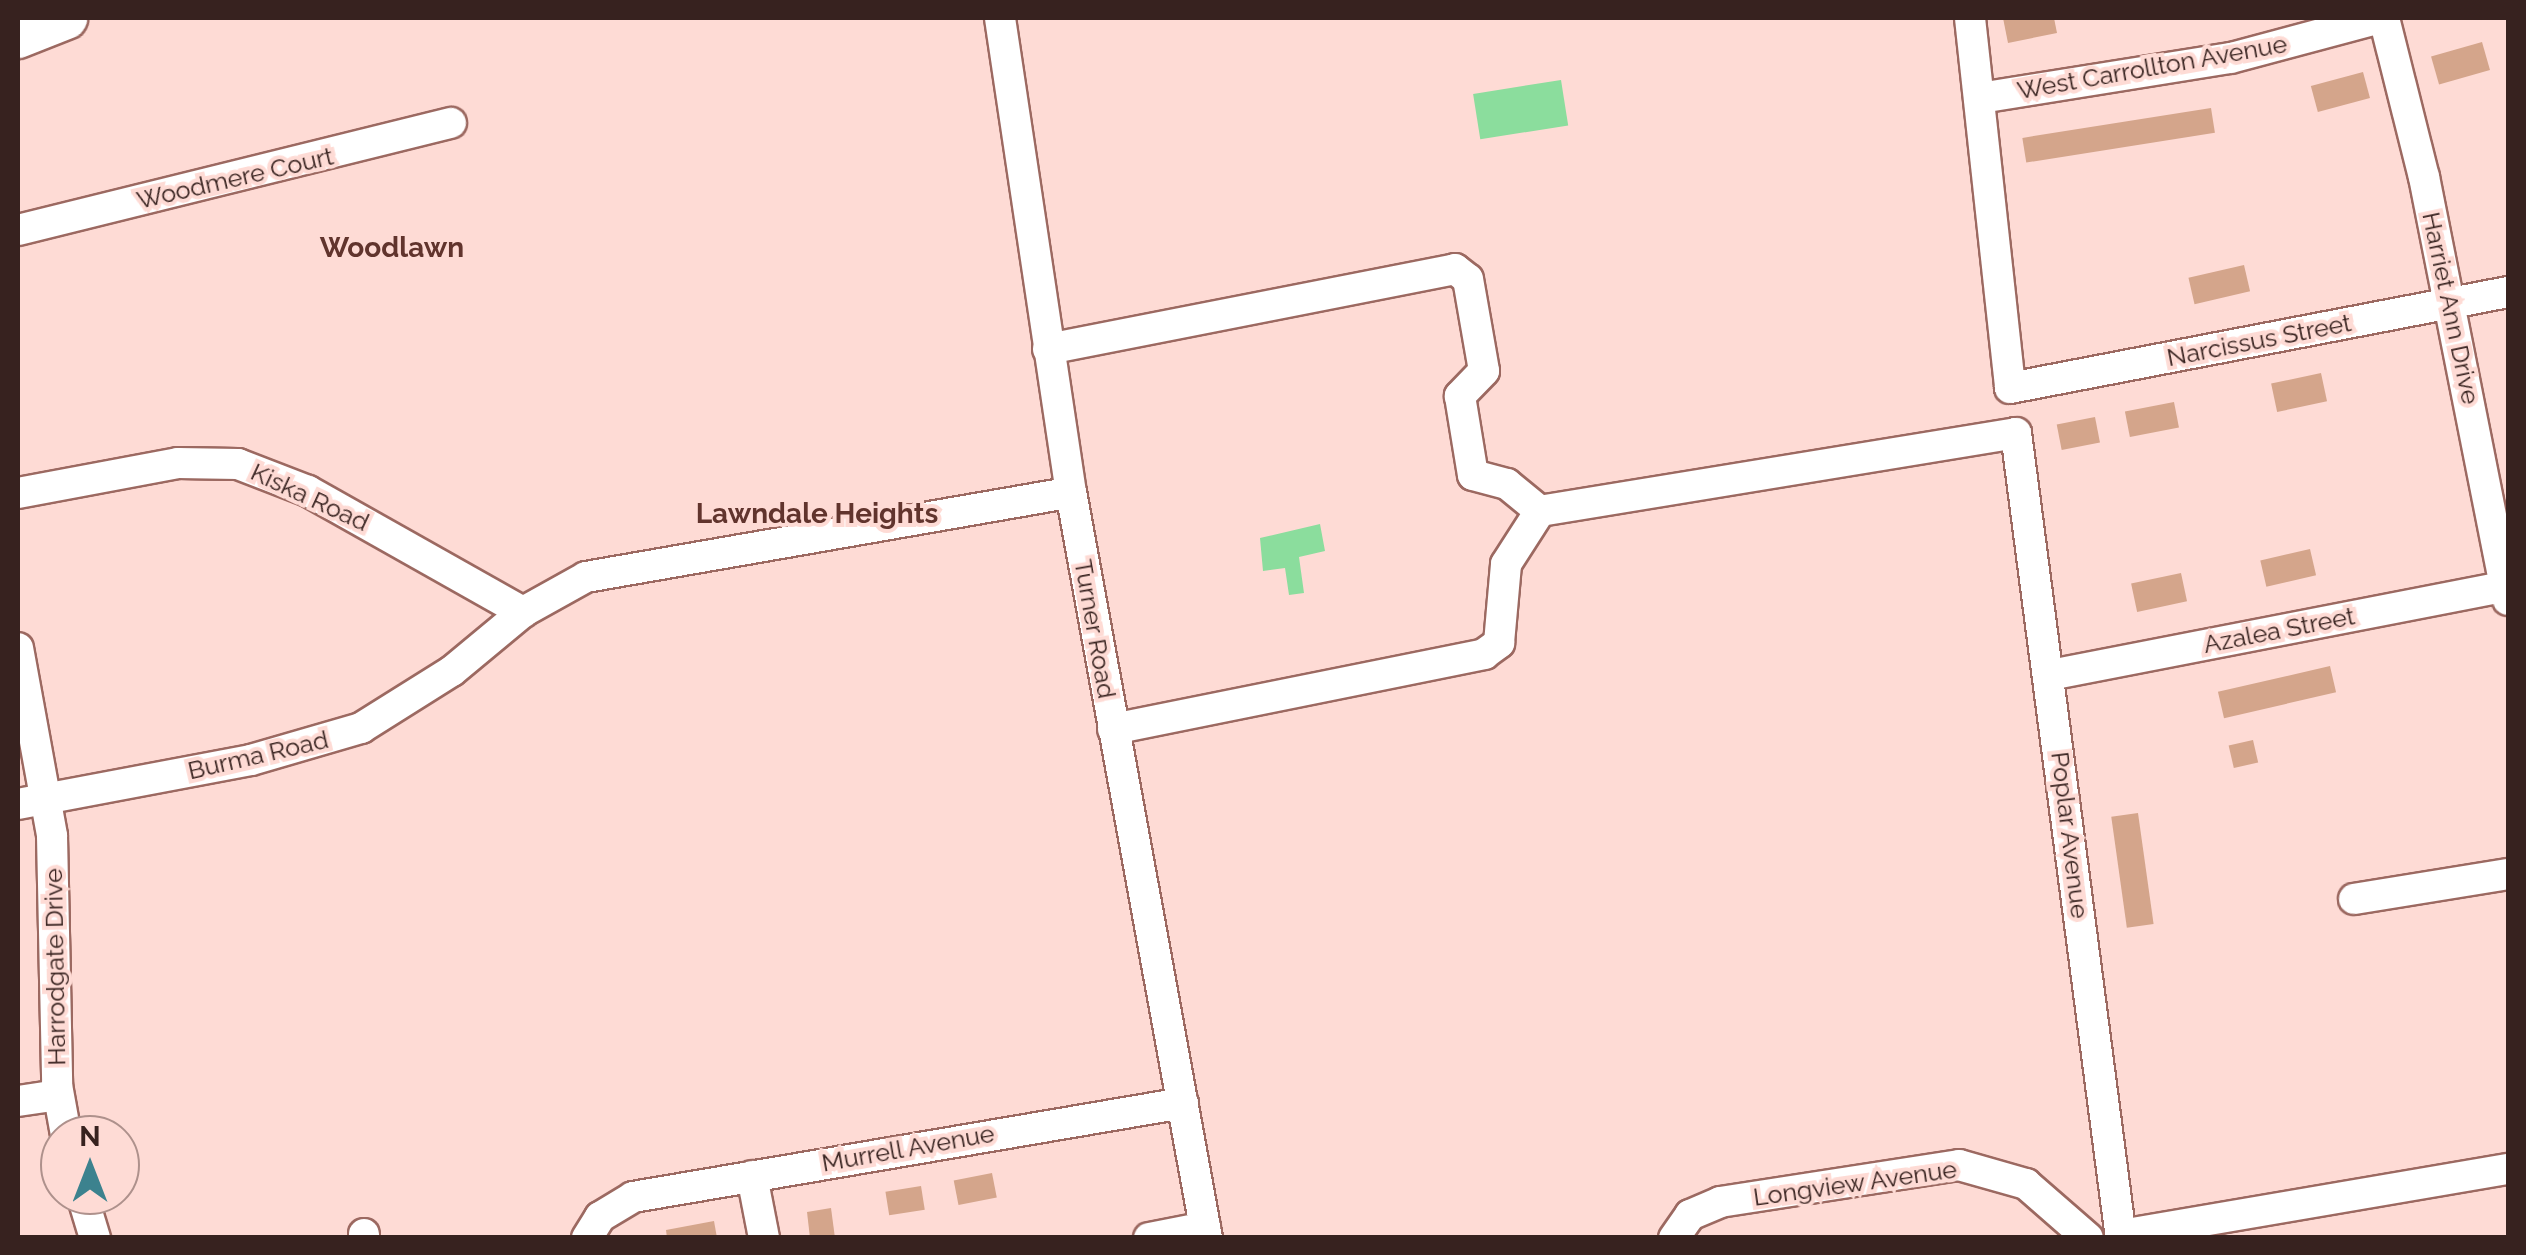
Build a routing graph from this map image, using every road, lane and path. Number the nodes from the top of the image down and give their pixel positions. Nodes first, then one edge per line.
1 (66, 18) edge
2 (1000, 18) edge
3 (1970, 18) edge
4 (2382, 18) edge
5 (18, 37) edge
6 (1980, 98) junction
7 (451, 122) dead end
8 (18, 230) edge
9 (2508, 292) edge
10 (2450, 302) junction
11 (1048, 349) junction
12 (1071, 492) junction
13 (18, 494) edge
14 (1540, 511) junction
15 (2508, 591) edge
16 (523, 612) junction
17 (18, 648) edge
18 (2050, 674) junction
19 (1113, 729) junction
20 (32, 801) edge
21 (2508, 874) edge
22 (2354, 898) dead end
23 (58, 1095) junction
24 (18, 1101) edge
25 (1182, 1102) junction
26 (62, 1115) edge
27 (2508, 1169) edge
28 (752, 1176) junction
29 (1206, 1232) edge
30 (2121, 1236) edge
31 (587, 1238) edge
32 (764, 1238) edge
33 (1149, 1238) edge
34 (1674, 1238) edge
35 (2088, 1238) edge

1 - 5 highway
2 - 11 street, Turner Road
3 - 6 street
4 - 6 street, West Carrollton Avenue
4 - 10 street, Harriet Ann Drive
6 - 10 street, Narcissus Street
7 - 8 street, Woodmere Court
9 - 10 street, Narcissus Street
10 - 15 street, Harriet Ann Drive
11 - 12 street, Turner Road
11 - 14 street
12 - 16 street, Burma Road
12 - 19 street, Turner Road
13 - 16 street, Kiska Road
14 - 18 street, Poplar Avenue
14 - 19 street
15 - 18 street, Azalea Street
16 - 20 street, Burma Road
17 - 20 street, Harrodgate Drive
18 - 30 street, Poplar Avenue
19 - 25 street, Turner Road
20 - 23 street, Harrodgate Drive
21 - 22 street
23 - 24 street
23 - 26 street, Harrodgate Drive
25 - 28 street, Murrell Avenue
25 - 29 street, Turner Road
27 - 30 street
28 - 31 street, Murrell Avenue
28 - 32 street
29 - 33 street
34 - 35 street, Longview Avenue

